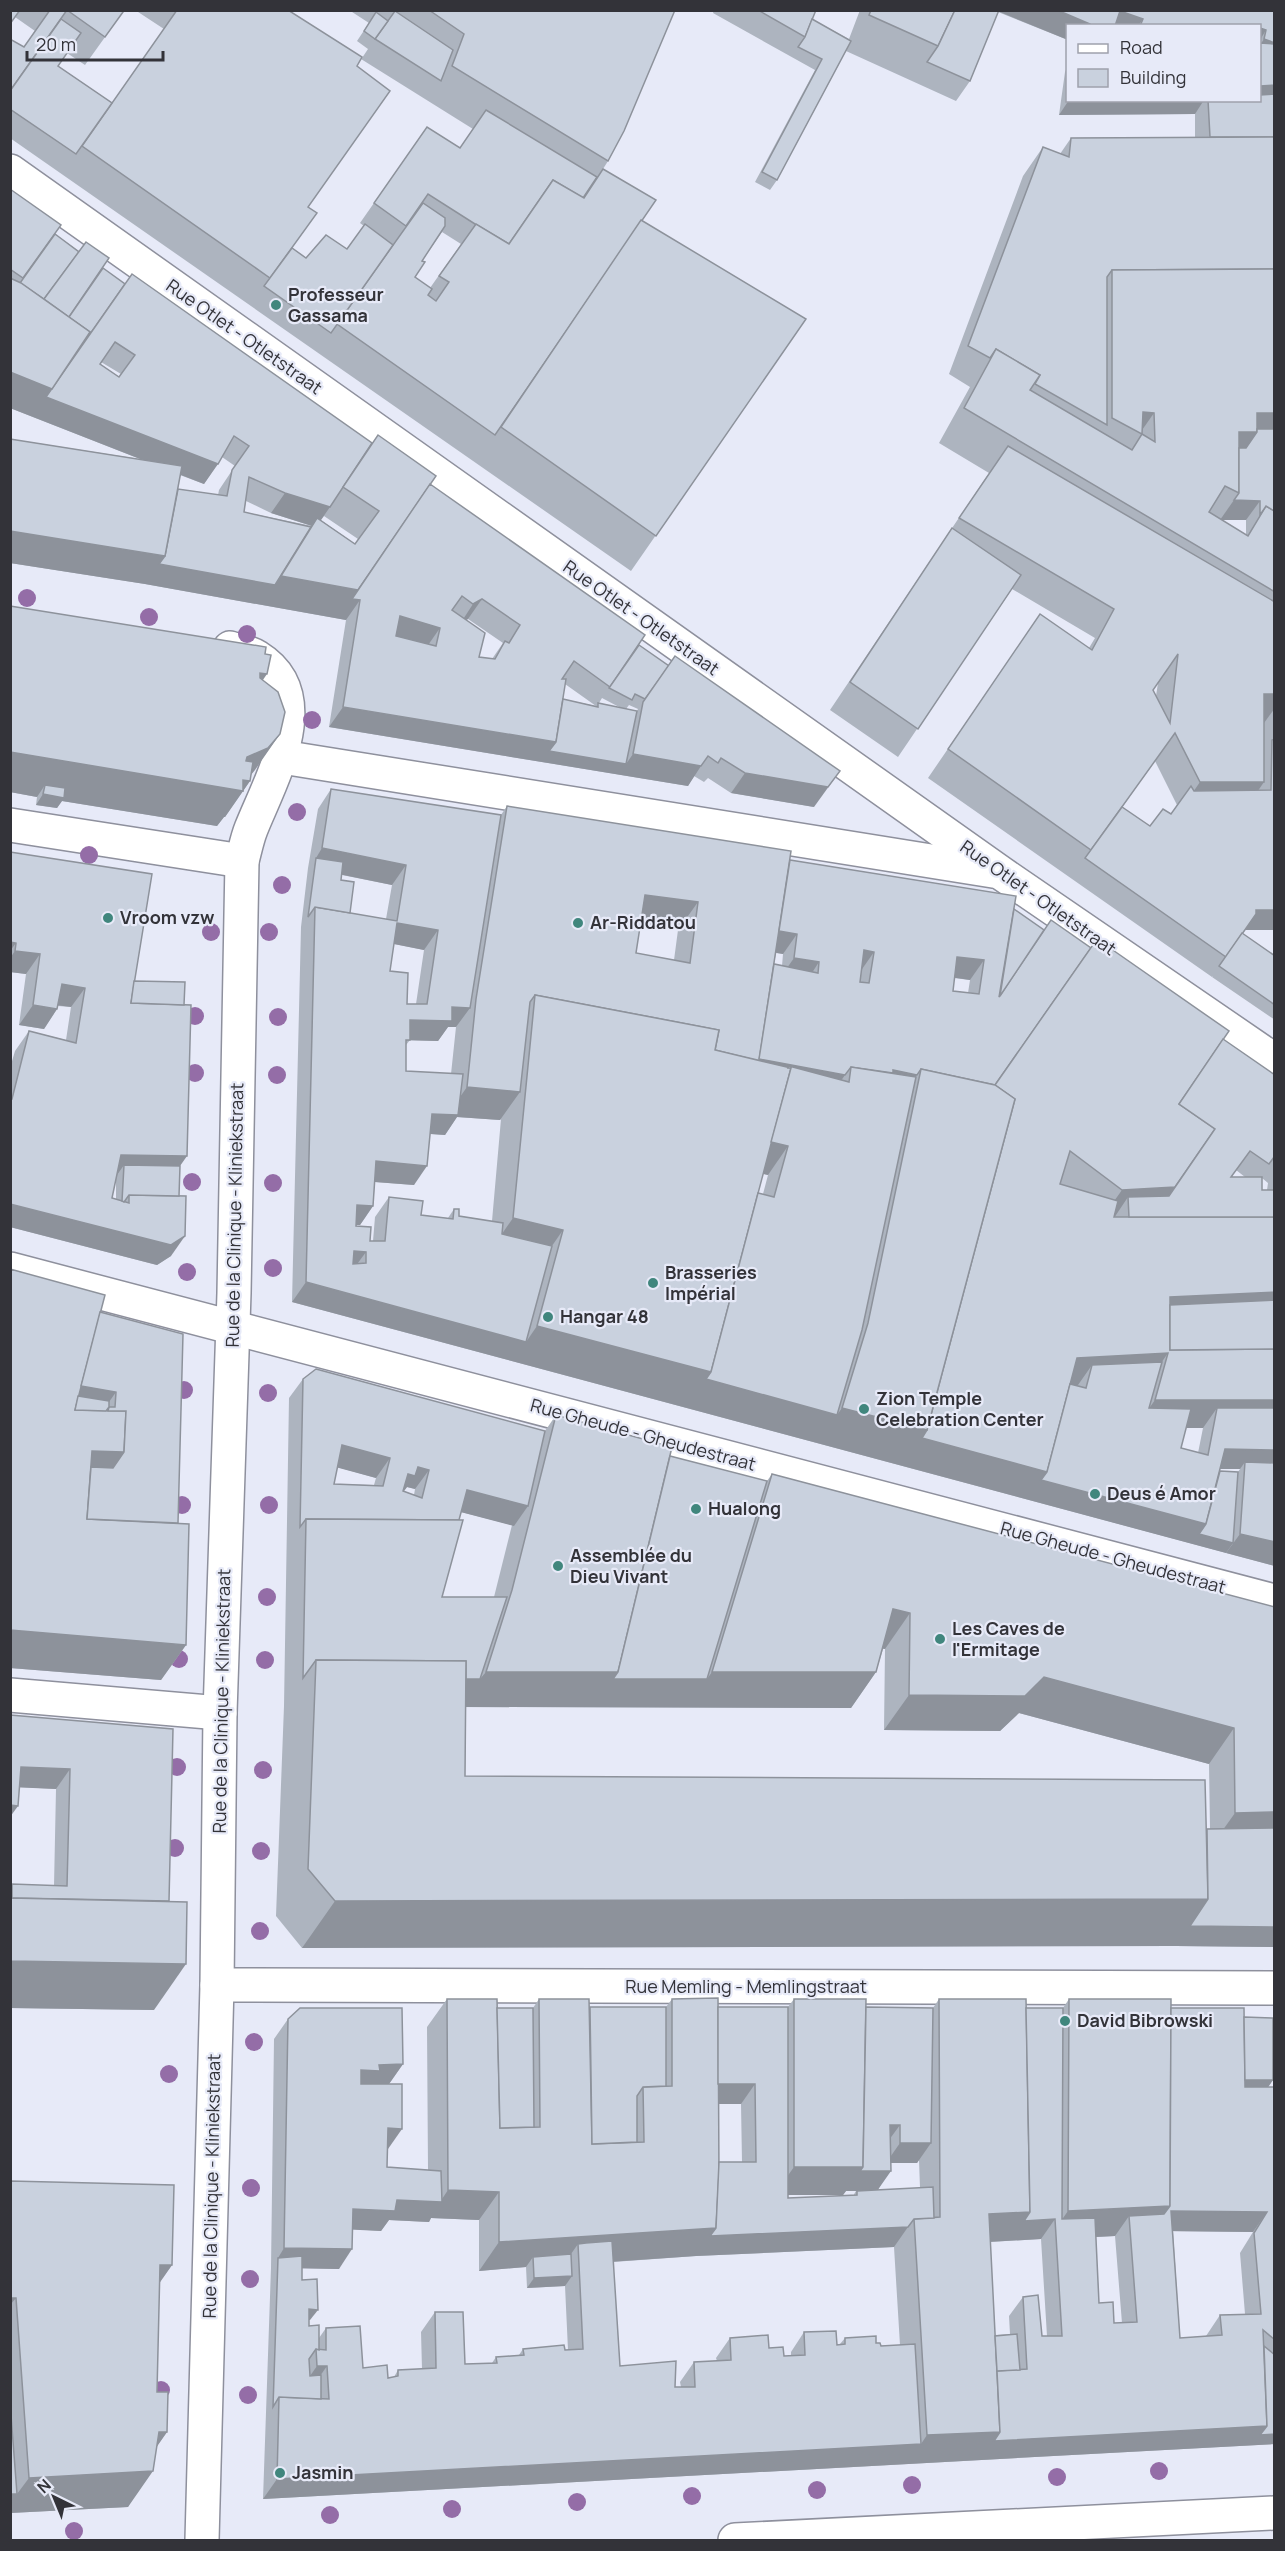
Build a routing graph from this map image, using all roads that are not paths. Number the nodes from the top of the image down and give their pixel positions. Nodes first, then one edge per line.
1 (10, 171) edge
2 (196, 643) edge
3 (282, 757) junction
4 (10, 825) edge
5 (242, 861) junction
6 (1001, 873) junction
7 (1275, 1060) edge
8 (10, 1269) edge
9 (233, 1328) junction
10 (1275, 1601) edge
11 (10, 1695) edge
12 (220, 1713) junction
13 (217, 1985) junction
14 (1275, 1988) edge
15 (1275, 2513) edge
16 (202, 2541) edge
17 (735, 2541) edge

1 - 6 street, Rue Otlet - Otletstraat
2 - 3 street, Rue de la Clinique - Kliniekstraat
3 - 5 street, Rue de la Clinique - Kliniekstraat
3 - 6 street
4 - 5 street
5 - 9 street, Rue de la Clinique - Kliniekstraat
6 - 7 street, Rue Otlet - Otletstraat
8 - 9 street, Rue Gheude - Gheudestraat
9 - 10 street, Rue Gheude - Gheudestraat
9 - 12 street, Rue de la Clinique - Kliniekstraat
11 - 12 street
12 - 13 street, Rue de la Clinique - Kliniekstraat
13 - 14 street, Rue Memling - Memlingstraat
13 - 16 street, Rue de la Clinique - Kliniekstraat
15 - 17 street

